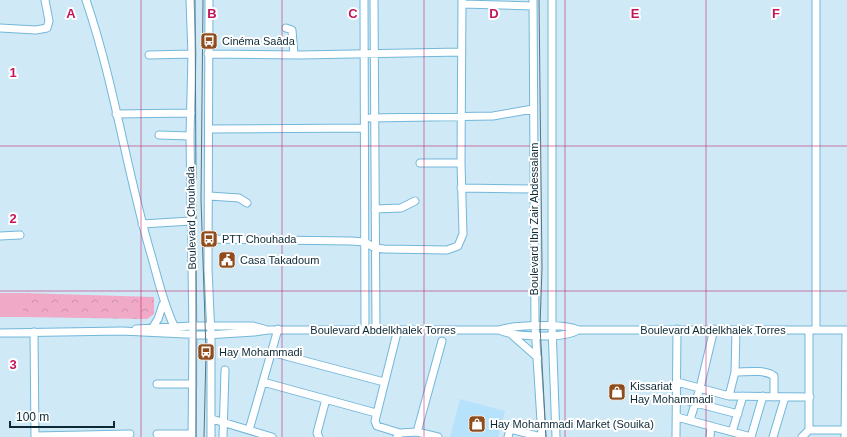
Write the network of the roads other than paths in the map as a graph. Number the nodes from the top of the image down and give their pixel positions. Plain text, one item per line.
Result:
1 (45, 0) edge
2 (86, 0) edge
3 (190, 0) edge
4 (209, 0) edge
5 (364, 0) edge
6 (374, 0) edge
7 (552, 0) edge
8 (816, 0) edge
9 (462, 2) edge
10 (533, 3) edge
11 (0, 28) edge
12 (286, 28) dead end
13 (461, 52) junction
14 (192, 54) junction
15 (208, 54) junction
16 (364, 54) junction
17 (374, 54) junction
18 (149, 55) dead end
19 (294, 55) junction
20 (533, 109) junction
21 (191, 113) junction
22 (116, 114) junction
23 (461, 117) junction
24 (364, 118) junction
25 (375, 118) junction
26 (364, 128) junction
27 (209, 129) junction
28 (159, 135) dead end
29 (190, 136) junction
30 (420, 163) dead end
31 (461, 163) junction
32 (461, 188) junction
33 (534, 189) junction
34 (209, 196) junction
35 (415, 201) dead end
36 (247, 203) dead end
37 (376, 209) junction
38 (191, 221) junction
39 (142, 224) junction
40 (20, 235) dead end
41 (0, 236) edge
42 (208, 239) junction
43 (365, 242) junction
44 (375, 248) junction
45 (163, 304) junction
46 (174, 326) junction
47 (192, 326) junction
48 (535, 326) junction
49 (552, 326) junction
50 (153, 327) junction
51 (210, 327) junction
52 (278, 329) junction
53 (376, 329) junction
54 (398, 329) junction
55 (676, 329) junction
56 (714, 329) junction
57 (268, 330) junction
58 (365, 330) junction
59 (499, 330) junction
60 (578, 330) junction
61 (736, 330) junction
62 (812, 330) junction
63 (846, 330) edge
64 (122, 331) junction
65 (34, 332) junction
66 (0, 333) edge
67 (193, 335) junction
68 (211, 335) junction
69 (512, 335) junction
70 (535, 335) junction
71 (552, 335) junction
72 (442, 342) dead end
73 (271, 352) junction
74 (538, 358) junction
75 (225, 370) dead end
76 (735, 372) junction
77 (263, 382) junction
78 (384, 382) junction
79 (677, 382) junction
80 (157, 384) dead end
81 (192, 384) junction
82 (700, 388) junction
83 (729, 396) junction
84 (743, 396) junction
85 (763, 396) junction
86 (774, 397) junction
87 (785, 397) junction
88 (810, 397) junction
89 (677, 398) junction
90 (326, 399) junction
91 (696, 403) junction
92 (376, 413) junction
93 (738, 414) junction
94 (677, 417) junction
95 (846, 418) edge
96 (212, 419) junction
97 (690, 420) junction
98 (223, 422) junction
99 (711, 426) junction
100 (249, 430) junction
101 (809, 430) junction
102 (417, 432) junction
103 (732, 432) junction
104 (130, 434) dead end
105 (157, 434) dead end
106 (845, 434) edge
107 (398, 435) edge
108 (192, 436) edge
109 (317, 436) edge
110 (35, 437) edge
111 (211, 437) edge
112 (223, 437) edge
113 (272, 437) edge
114 (438, 437) edge
115 (508, 437) edge
116 (541, 437) edge
117 (556, 437) edge
118 (676, 437) edge
119 (710, 437) edge
120 (751, 437) edge
121 (773, 437) edge
122 (802, 437) edge

1 - 11 street
2 - 22 street
3 - 14 street, Boulevard Chouhada
4 - 15 street, Boulevard Chouhada
5 - 16 street
6 - 17 street
7 - 49 street, Boulevard Ibn Zair Abdessalam
8 - 62 street
9 - 10 street
9 - 13 street
10 - 20 street, Boulevard Ibn Zair Abdessalam
12 - 19 street
13 - 17 street
13 - 23 street
14 - 18 street
14 - 21 street, Boulevard Chouhada
15 - 19 street
15 - 27 street, Boulevard Chouhada
16 - 17 street
16 - 19 street
16 - 24 street
17 - 25 street
20 - 23 street
20 - 33 street, Boulevard Ibn Zair Abdessalam
21 - 22 street
21 - 29 street, Boulevard Chouhada
22 - 39 street
23 - 25 street
23 - 31 street
24 - 25 street
24 - 26 street
25 - 37 street
26 - 27 street
26 - 43 street
27 - 34 street, Boulevard Chouhada
28 - 29 street
29 - 38 street, Boulevard Chouhada
30 - 31 street
31 - 32 street
32 - 33 street
32 - 44 street
33 - 48 street, Boulevard Ibn Zair Abdessalam
34 - 36 street
34 - 42 street, Boulevard Chouhada
35 - 37 street
37 - 44 street
38 - 39 street
38 - 47 street, Boulevard Chouhada
39 - 45 street
40 - 41 street
42 - 43 street
42 - 51 street, Boulevard Chouhada
43 - 44 street
43 - 58 street
44 - 53 street
45 - 46 street
45 - 50 street
46 - 47 street, Boulevard Abdelkhalek Torres
46 - 50 street, Boulevard Abdelkhalek Torres
47 - 51 street, Boulevard Abdelkhalek Torres
47 - 67 street, Boulevard Chouhada
48 - 49 street, Boulevard Abdelkhalek Torres
48 - 59 street, Boulevard Abdelkhalek Torres
48 - 70 street, Boulevard Ibn Zair Abdessalam
49 - 60 street, Boulevard Abdelkhalek Torres
49 - 71 street, Boulevard Ibn Zair Abdessalam
50 - 64 street, Boulevard Abdelkhalek Torres
51 - 57 street, Boulevard Abdelkhalek Torres
51 - 68 street, Boulevard Chouhada
52 - 57 street, Boulevard Abdelkhalek Torres
52 - 58 street, Boulevard Abdelkhalek Torres
52 - 73 street
53 - 54 street, Boulevard Abdelkhalek Torres
53 - 58 street, Boulevard Abdelkhalek Torres
54 - 59 street, Boulevard Abdelkhalek Torres
54 - 78 street
55 - 56 street, Boulevard Abdelkhalek Torres
55 - 60 street, Boulevard Abdelkhalek Torres
55 - 79 street
56 - 61 street, Boulevard Abdelkhalek Torres
56 - 82 street
57 - 68 street, Boulevard Abdelkhalek Torres
59 - 69 street, Boulevard Abdelkhalek Torres
60 - 71 street, Boulevard Abdelkhalek Torres
61 - 62 street, Boulevard Abdelkhalek Torres
61 - 76 street
62 - 63 street, Boulevard Abdelkhalek Torres
62 - 88 street
63 - 95 street
64 - 65 street, Boulevard Abdelkhalek Torres
64 - 67 street, Boulevard Abdelkhalek Torres
65 - 66 street, Boulevard Abdelkhalek Torres
65 - 110 street
67 - 68 street, Boulevard Abdelkhalek Torres
67 - 81 street, Boulevard Chouhada
68 - 96 street, Boulevard Chouhada
69 - 70 street, Boulevard Abdelkhalek Torres
69 - 74 street
70 - 71 street, Boulevard Abdelkhalek Torres
70 - 74 street, Boulevard Ibn Zair Abdessalam
71 - 117 street, Boulevard Ibn Zair Abdessalam
72 - 102 street
73 - 77 street
73 - 78 street
74 - 116 street, Boulevard Ibn Zair Abdessalam
75 - 98 street
76 - 83 street
76 - 86 street
77 - 90 street
77 - 100 street
78 - 92 street
79 - 82 street
79 - 89 street
80 - 81 street
81 - 108 street, Boulevard Chouhada
82 - 83 street
82 - 91 street
83 - 84 street
84 - 85 street
84 - 93 street
85 - 86 street
85 - 120 street
86 - 87 street
87 - 88 street
87 - 121 street
88 - 101 street
89 - 91 street
89 - 94 street
90 - 92 street
90 - 109 street
91 - 93 street
91 - 97 street
92 - 107 street
93 - 103 street
94 - 97 street
94 - 118 street
95 - 106 street
96 - 98 street
96 - 111 street, Boulevard Chouhada
97 - 99 street
98 - 100 street
98 - 112 street
99 - 103 street
99 - 119 street
100 - 113 street
101 - 106 street
101 - 122 street
102 - 107 street
102 - 114 street
103 - 120 street
104 - 110 street
105 - 108 street
115 - 116 street

